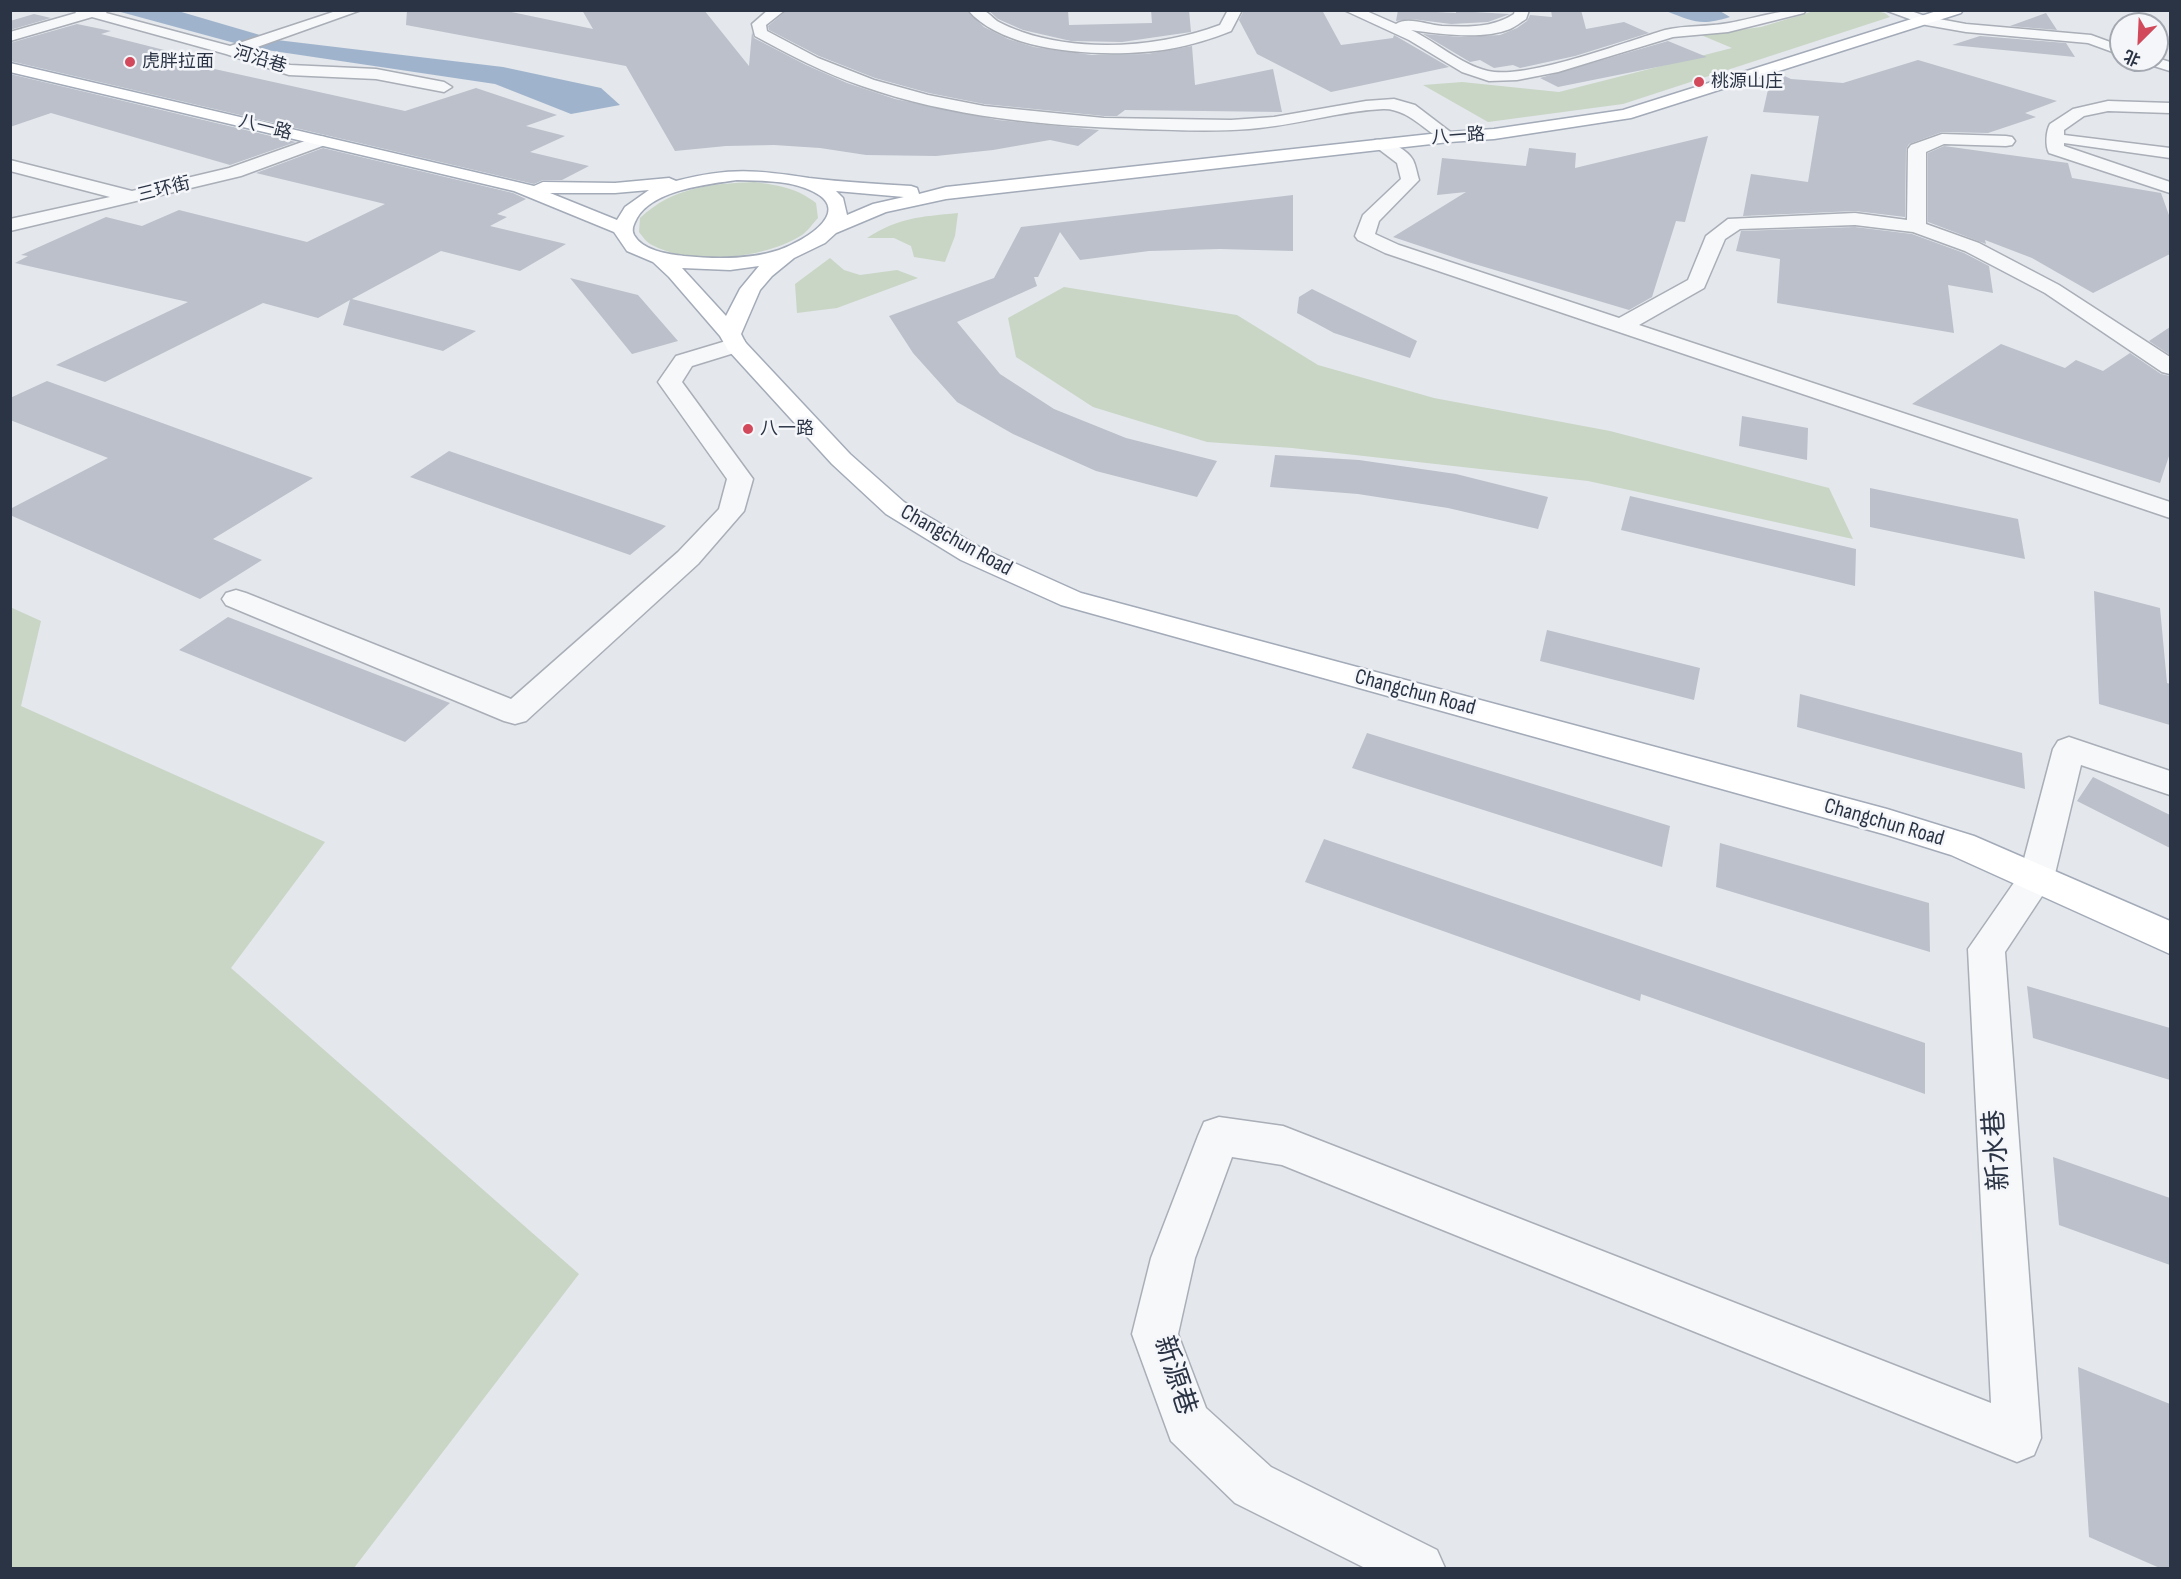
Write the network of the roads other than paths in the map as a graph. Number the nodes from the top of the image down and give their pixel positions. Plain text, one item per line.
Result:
1 (354, 10) edge
2 (778, 10) edge
3 (975, 10) edge
4 (1235, 10) edge
5 (1351, 10) edge
6 (1371, 10) edge
7 (1521, 10) edge
8 (1799, 10) edge
9 (1892, 10) edge
10 (1956, 10) edge
11 (91, 11) edge
12 (1926, 21) junction
13 (10, 37) edge
14 (2109, 46) edge
15 (237, 50) junction
16 (10, 67) edge
17 (444, 87) dead end
18 (2170, 108) edge
19 (1449, 137) junction
20 (2055, 137) junction
21 (319, 141) junction
22 (2006, 141) dead end
23 (1381, 144) junction
24 (2170, 153) edge
25 (10, 165) edge
26 (703, 179) junction
27 (808, 183) junction
28 (520, 187) junction
29 (2170, 188) edge
30 (945, 193) junction
31 (133, 197) junction
32 (1916, 227) junction
33 (13, 228) edge
34 (623, 229) junction
35 (830, 229) junction
36 (791, 251) junction
37 (661, 259) junction
38 (1620, 326) junction
39 (733, 340) junction
40 (2170, 367) edge
41 (2170, 510) edge
42 (236, 600) dead end
43 (2170, 783) edge
44 (2036, 878) junction
45 (2170, 939) edge
46 (1219, 1136) joint
47 (1419, 1569) edge

1 - 15 street
2 - 19 street
3 - 4 street
5 - 8 street
6 - 7 street
9 - 12 street
10 - 12 main road, 八一路
11 - 13 street
11 - 15 street, 河沿巷
12 - 14 street
12 - 19 main road, 八一路
15 - 17 street, 河沿巷
16 - 21 main road, 八一路
18 - 20 street
19 - 23 main road, 八一路
20 - 24 street
20 - 29 street
21 - 28 main road, 八一路
21 - 31 street, 三环街
22 - 32 street
23 - 30 main road, 八一路
23 - 38 street
25 - 31 street
26 - 27 main road
26 - 28 main road
26 - 34 main road
27 - 30 main road
27 - 35 main road
28 - 34 main road
30 - 35 main road
31 - 33 street, 三环街
32 - 38 street
32 - 40 street
34 - 37 main road
35 - 36 main road
36 - 37 main road
36 - 39 main road
37 - 39 main road, Changchun Road
38 - 41 street
39 - 42 street
39 - 44 main road, Changchun Road
43 - 44 street
44 - 45 main road, Changchun Road
44 - 46 street, 新水巷
46 - 47 street, 新源巷

